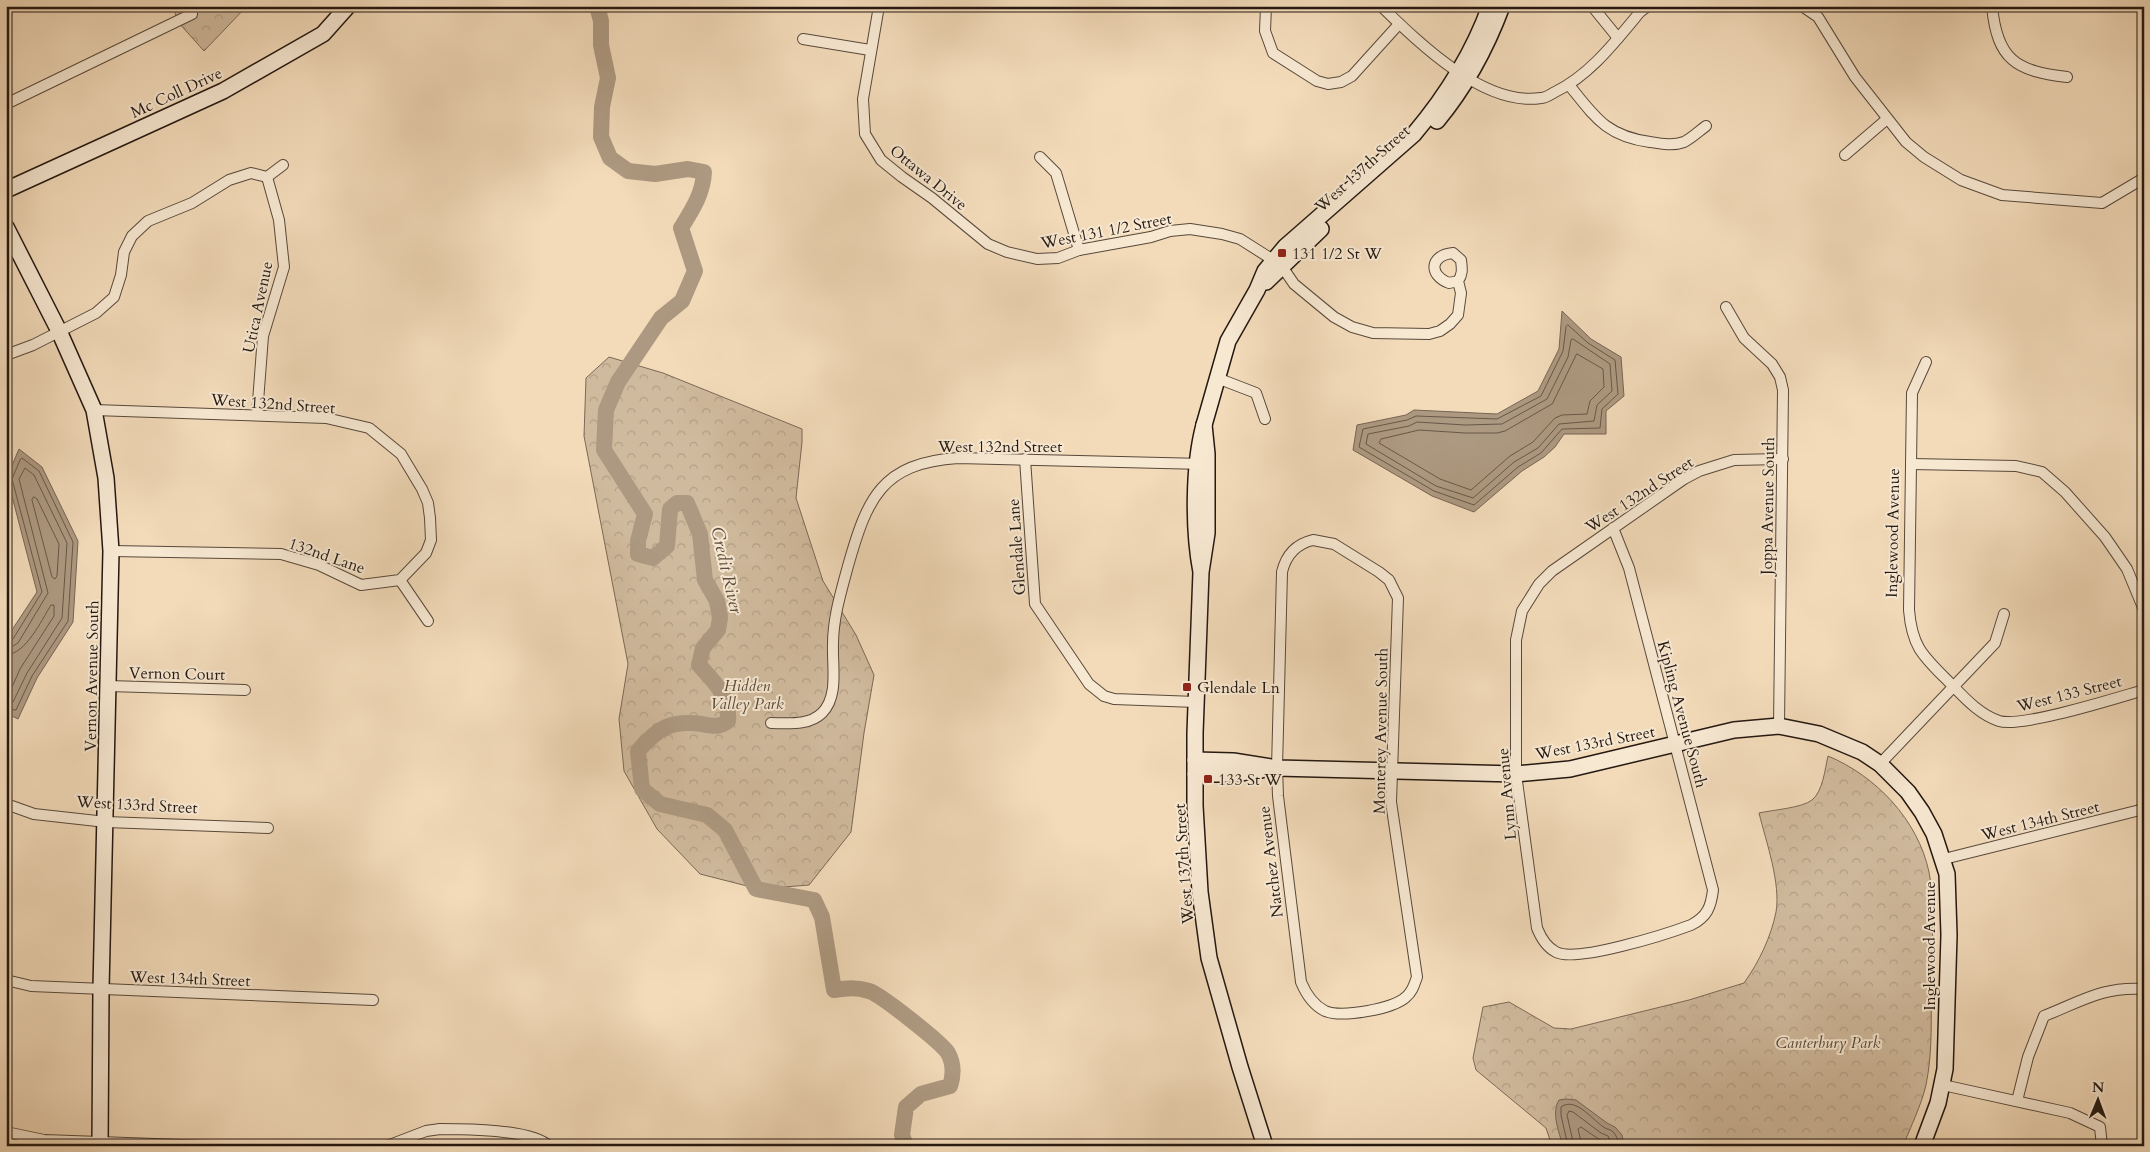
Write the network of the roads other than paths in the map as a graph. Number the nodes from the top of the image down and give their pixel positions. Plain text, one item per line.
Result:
1 (348, 6) edge
2 (878, 6) edge
3 (1266, 6) edge
4 (1382, 6) edge
5 (1490, 6) edge
6 (1502, 6) edge
7 (1592, 6) edge
8 (1802, 6) edge
9 (1992, 6) edge
10 (1641, 8) edge
11 (192, 14) dead end
12 (1400, 24) junction
13 (1618, 38) junction
14 (803, 39) dead end
15 (870, 50) junction
16 (1463, 76) junction
17 (2067, 77) dead end
18 (1568, 85) junction
19 (6, 104) edge
20 (1887, 119) junction
21 (1706, 126) dead end
22 (1845, 155) dead end
23 (1040, 157) dead end
24 (283, 165) dead end
25 (266, 177) junction
26 (2144, 178) edge
27 (6, 190) edge
28 (964, 224) joint
29 (6, 227) edge
30 (1079, 250) junction
31 (1278, 263) junction
32 (1458, 281) dead end
33 (1726, 307) dead end
34 (59, 331) junction
35 (6, 355) edge
36 (1926, 362) dead end
37 (1217, 378) junction
38 (94, 410) junction
39 (257, 416) junction
40 (1265, 419) dead end
41 (1024, 459) junction
42 (1783, 459) junction
43 (1202, 464) junction
44 (1910, 464) junction
45 (1613, 528) junction
46 (111, 550) junction
47 (1359, 559) joint
48 (400, 580) junction
49 (1530, 596) joint
50 (2144, 610) edge
51 (2004, 614) dead end
52 (428, 621) dead end
53 (108, 686) junction
54 (1954, 686) junction
55 (245, 690) dead end
56 (2144, 690) edge
57 (1196, 702) junction
58 (771, 723) dead end
59 (1779, 726) junction
60 (1676, 744) junction
61 (1880, 764) junction
62 (1195, 767) junction
63 (1277, 768) junction
64 (1391, 771) junction
65 (1516, 774) junction
66 (6, 804) edge
67 (2144, 809) edge
68 (106, 822) junction
69 (268, 828) dead end
70 (1944, 859) junction
71 (1556, 952) joint
72 (6, 980) edge
73 (101, 989) junction
74 (2144, 989) edge
75 (373, 1000) dead end
76 (1370, 1010) joint
77 (1943, 1086) junction
78 (2017, 1102) junction
79 (6, 1132) edge
80 (22, 1141) edge
81 (100, 1144) edge
82 (210, 1146) edge
83 (386, 1146) edge
84 (549, 1146) edge
85 (1264, 1146) edge
86 (1922, 1146) edge
87 (2102, 1146) edge

1 - 27 street, Mc Coll Drive
2 - 15 street, Ottawa Drive
3 - 12 street
4 - 12 street
5 - 16 street, West 137th Street
6 - 16 street, West 137th Street
7 - 13 street
8 - 20 street
9 - 17 street
10 - 13 street
11 - 19 street
12 - 16 street
13 - 18 street
14 - 15 street
15 - 28 street, Ottawa Drive
16 - 18 street
16 - 31 street, West 137th Street
18 - 21 street
20 - 22 street
20 - 26 street
23 - 30 street
24 - 25 street
25 - 34 street
25 - 39 street, Utica Avenue
28 - 30 street, West 131 1/2 Street
29 - 34 street, Vernon Avenue South
30 - 31 street, West 131 1/2 Street
31 - 32 street, West 131 1/2 Street
31 - 37 street, West 137th Street
33 - 42 street, Joppa Avenue South
34 - 35 street
34 - 38 street, Vernon Avenue South
36 - 44 street, Inglewood Avenue
37 - 40 street
37 - 43 street, West 137th Street
38 - 39 street, West 132nd Street
38 - 46 street, Vernon Avenue South
39 - 48 street, West 132nd Street
41 - 43 street, West 132nd Street
41 - 57 street, Glendale Lane
41 - 58 street, West 132nd Street
42 - 45 street, West 132nd Street
42 - 59 street, Joppa Avenue South
43 - 57 street, West 137th Street
44 - 50 street
44 - 54 street, Inglewood Avenue
45 - 49 street, West 132nd Street
45 - 60 street, Kipling Avenue South
46 - 48 street, 132nd Lane
46 - 53 street, Vernon Avenue South
47 - 63 street, Natchez Avenue
47 - 64 street, Monterey Avenue South
48 - 52 street
49 - 65 street, Lynn Avenue
51 - 54 street
53 - 55 street, Vernon Court
53 - 68 street, Vernon Avenue South
54 - 56 street, West 133 Street
54 - 61 street
57 - 62 street, West 137th Street
59 - 60 street, West 133rd Street
59 - 61 street, West 133rd Street
60 - 65 street, West 133rd Street
60 - 71 street, Kipling Avenue South
61 - 70 street, Inglewood Avenue
62 - 63 street, West 133rd Street
62 - 85 street, West 137th Street
63 - 64 street, West 133rd Street
63 - 76 street, Natchez Avenue
64 - 65 street, West 133rd Street
64 - 76 street, Monterey Avenue South
65 - 71 street, Lynn Avenue
66 - 68 street, West 133rd Street
67 - 70 street, West 134th Street
68 - 69 street, West 133rd Street
68 - 73 street, Vernon Avenue South
70 - 77 street, Inglewood Avenue
72 - 73 street, West 134th Street
73 - 75 street, West 134th Street
73 - 81 street, Vernon Avenue South
74 - 78 street
77 - 78 street
77 - 86 street, Inglewood Avenue
78 - 87 street
79 - 80 street
80 - 81 street
81 - 82 street
83 - 84 street

